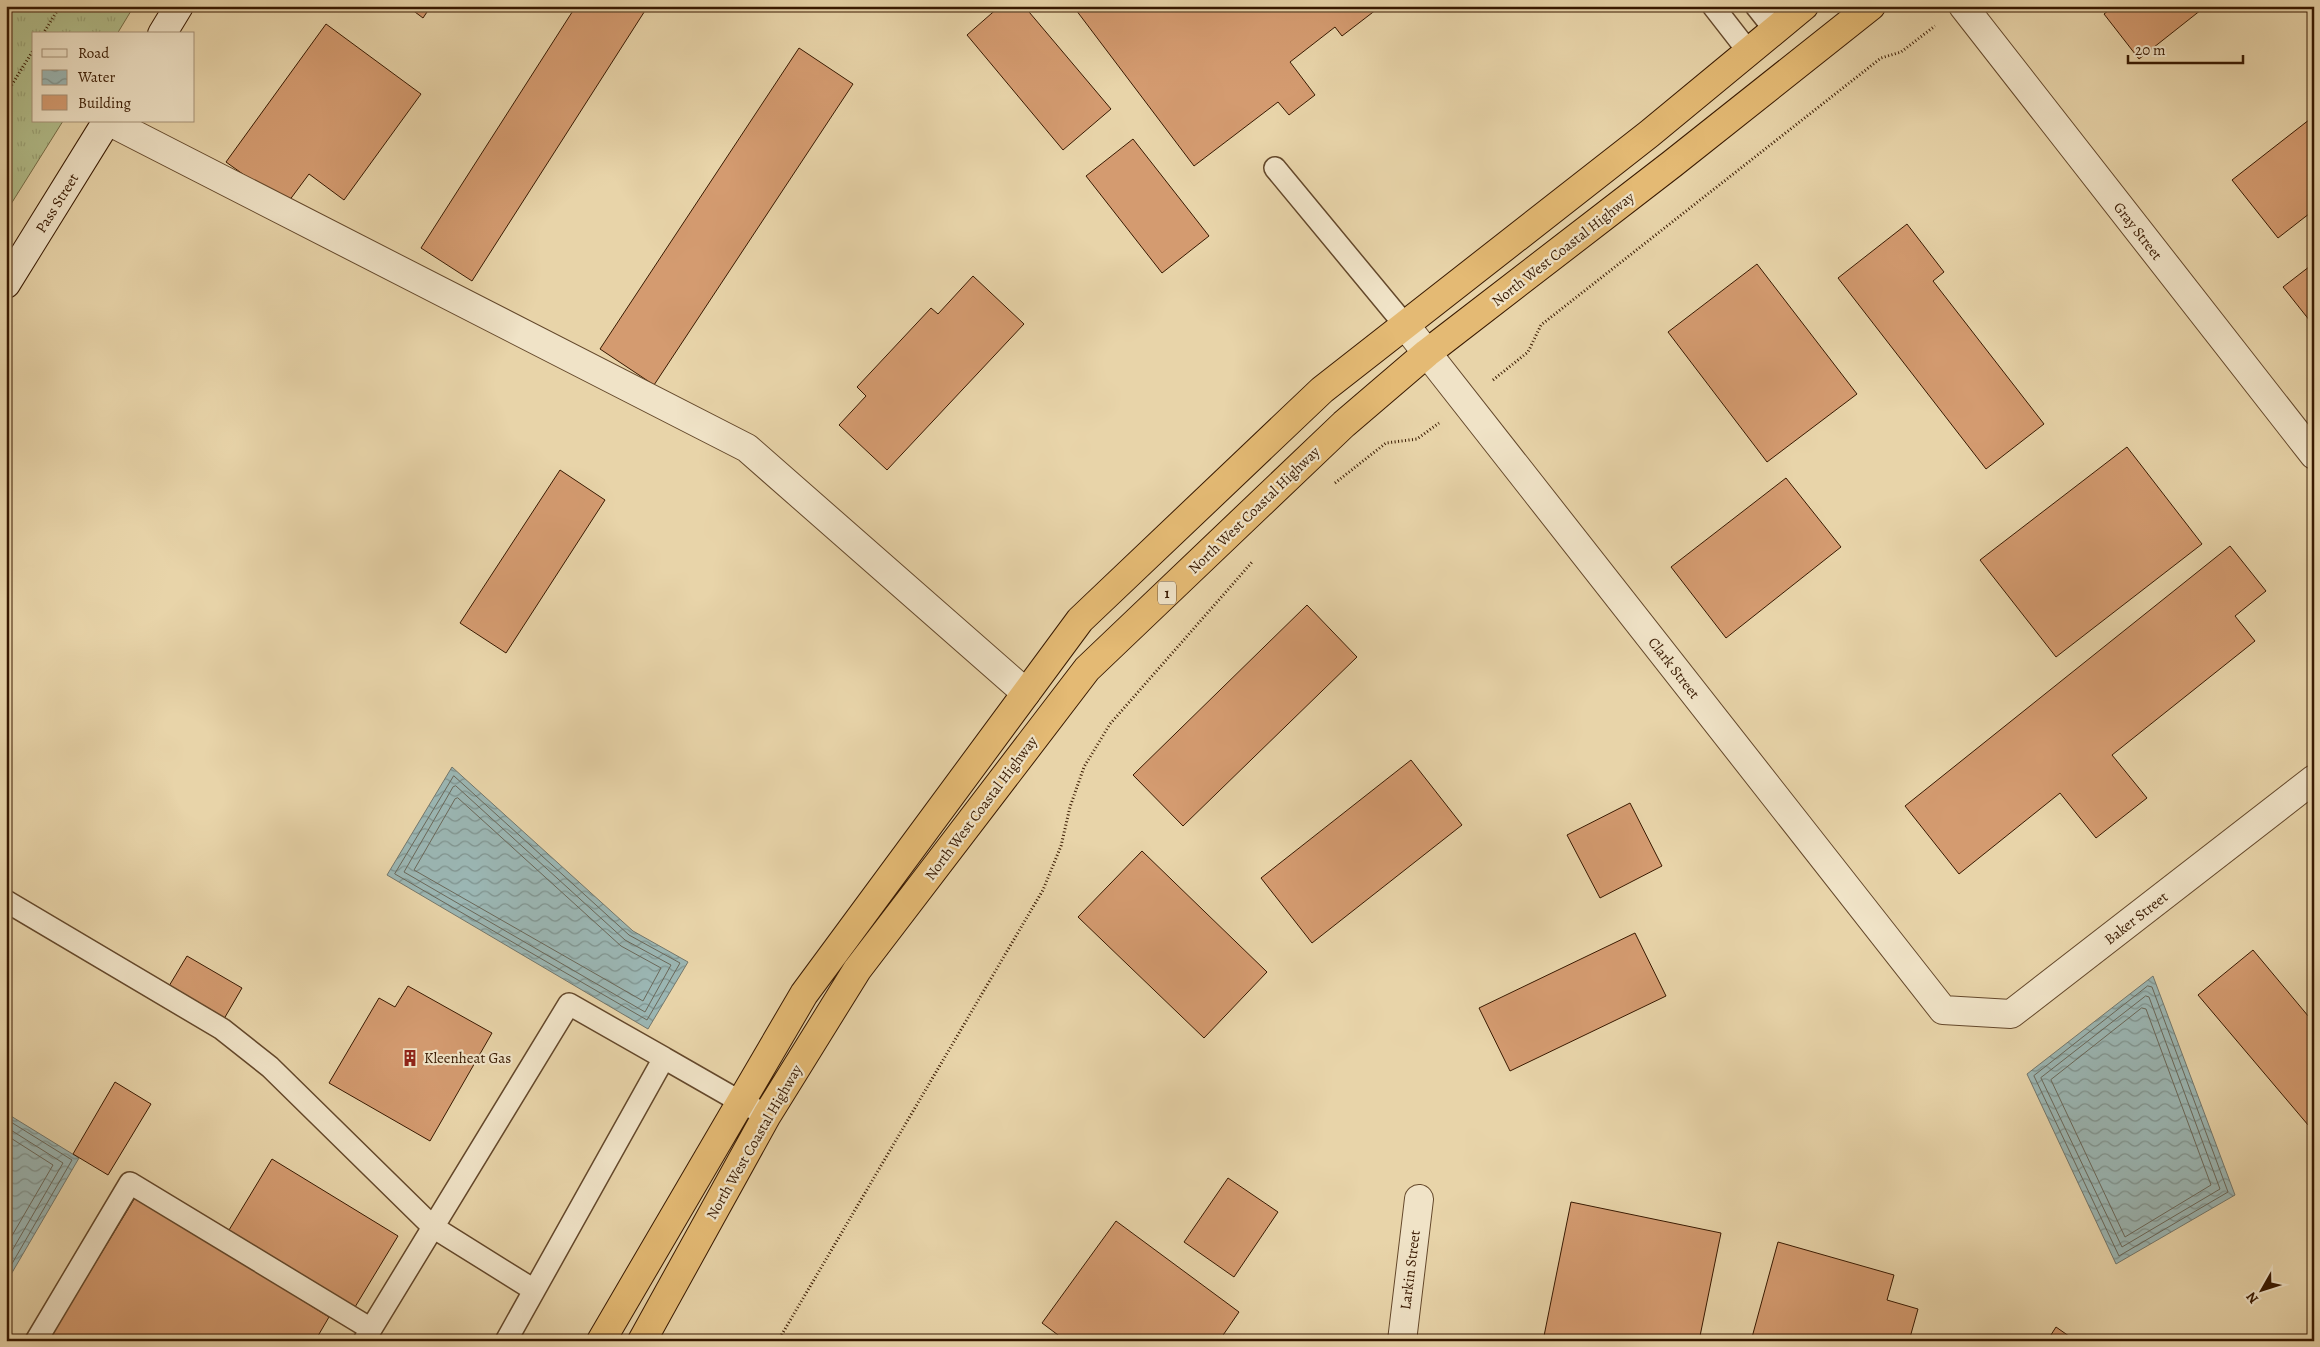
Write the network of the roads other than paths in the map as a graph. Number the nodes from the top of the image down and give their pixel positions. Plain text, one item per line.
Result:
1 (179, 6) edge
2 (1713, 6) edge
3 (1756, 6) edge
4 (1804, 6) edge
5 (1871, 6) edge
6 (1962, 6) edge
7 (1775, 30) junction
8 (163, 32) edge
9 (1748, 51) junction
10 (107, 122) edge
11 (110, 122) edge
12 (1275, 168) dead end
13 (6, 284) edge
14 (1405, 325) junction
15 (1427, 354) junction
16 (2314, 455) edge
17 (1026, 693) junction
18 (2314, 779) edge
19 (6, 901) edge
20 (1943, 1010) joint
21 (664, 1058) junction
22 (739, 1101) junction
23 (767, 1115) junction
24 (1419, 1199) dead end
25 (433, 1227) junction
26 (534, 1290) junction
27 (367, 1335) edge
28 (36, 1341) edge
29 (506, 1341) edge
30 (601, 1341) edge
31 (642, 1341) edge
32 (1402, 1341) edge

1 - 8 street
2 - 9 lane
3 - 7 lane
4 - 7 highway, North West Coastal Highway
5 - 15 highway, North West Coastal Highway / 1
6 - 16 street, Gray Street
7 - 9 highway, North West Coastal Highway
9 - 14 highway, North West Coastal Highway
10 - 13 street, Pass Street
11 - 17 street
12 - 14 lane
14 - 15 street, Clark Street
14 - 17 highway, North West Coastal Highway
15 - 20 street, Clark Street
15 - 23 highway, North West Coastal Highway / 1
17 - 22 highway, North West Coastal Highway
18 - 20 street, Baker Street
19 - 25 lane
21 - 22 lane
21 - 25 lane
21 - 26 lane
22 - 23 lane
22 - 30 highway, North West Coastal Highway
23 - 31 highway, North West Coastal Highway / 1
24 - 32 street, Larkin Street
25 - 26 lane
25 - 27 lane
26 - 29 lane
27 - 28 lane

